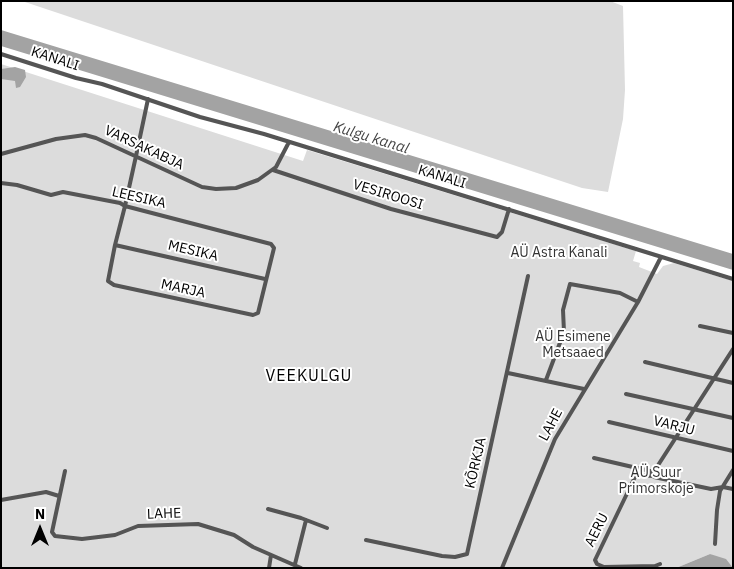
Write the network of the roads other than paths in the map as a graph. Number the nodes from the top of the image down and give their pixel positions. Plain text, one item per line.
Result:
1 (1, 54) edge
2 (148, 99) junction
3 (289, 142) junction
4 (1, 154) edge
5 (136, 156) junction
6 (273, 170) junction
7 (1, 183) edge
8 (125, 206) junction
9 (509, 209) junction
10 (116, 245) junction
11 (661, 257) junction
12 (528, 276) dead end
13 (265, 279) junction
14 (733, 279) edge
15 (638, 302) junction
16 (700, 326) dead end
17 (733, 333) edge
18 (733, 349) edge
19 (645, 362) dead end
20 (508, 373) junction
21 (713, 379) junction
22 (546, 380) junction
23 (733, 383) edge
24 (584, 389) junction
25 (626, 394) dead end
26 (694, 410) junction
27 (733, 418) edge
28 (609, 422) dead end
29 (676, 437) junction
30 (733, 451) edge
31 (594, 458) dead end
32 (65, 470) dead end
33 (733, 470) edge
34 (653, 474) junction
35 (723, 487) junction
36 (733, 490) edge
37 (59, 496) junction
38 (1, 500) edge
39 (268, 509) dead end
40 (306, 520) junction
41 (327, 528) dead end
42 (366, 540) dead end
43 (715, 544) dead end
44 (271, 554) junction
45 (295, 564) junction
46 (660, 564) dead end
47 (268, 568) edge
48 (301, 568) edge
49 (502, 568) edge

1 - 2 street, KANALI
2 - 3 street, KANALI
2 - 5 street
3 - 6 street
3 - 9 street, KANALI
4 - 5 street, VARSAKABJA
5 - 6 street, VARSAKABJA
5 - 8 street
6 - 9 street, VESIROOSI
7 - 8 street, LEESIKA
8 - 10 street
8 - 13 street, LEESIKA
9 - 11 street, KANALI
10 - 13 street, MESIKA
10 - 13 street, MARJA
11 - 14 street, KANALI
11 - 15 street, LAHE
12 - 20 street, KÕRKJA
15 - 22 street
15 - 24 street, LAHE
16 - 17 street
18 - 21 street
19 - 21 street
20 - 22 street
20 - 42 street, KÕRKJA
21 - 23 street
21 - 26 street
22 - 24 street
24 - 49 street, LAHE
25 - 26 street
26 - 27 street
26 - 29 street
28 - 29 street, VARJU
29 - 30 street, VARJU
29 - 34 street
31 - 34 street
32 - 37 street
33 - 35 street
34 - 35 street
34 - 46 street, AERU
35 - 36 street
35 - 43 street
37 - 38 street
37 - 44 street, LAHE
39 - 40 street
40 - 41 street
40 - 45 street
44 - 45 street, LAHE
44 - 47 street
45 - 48 street, LAHE

